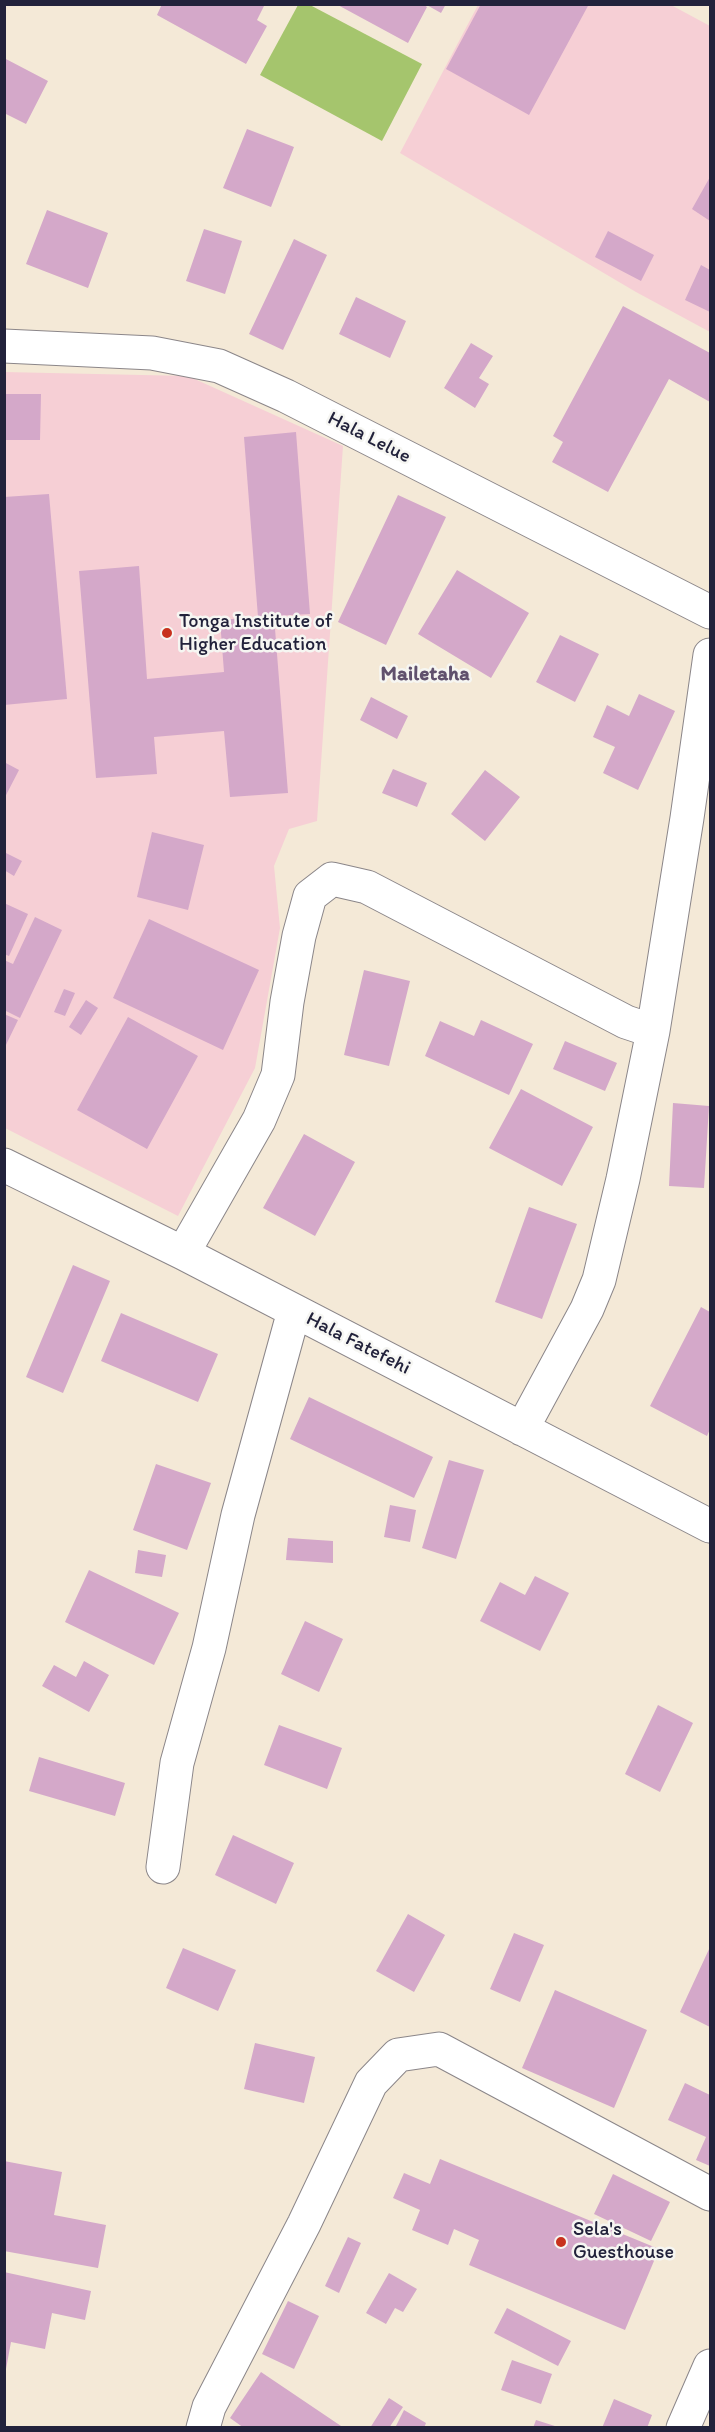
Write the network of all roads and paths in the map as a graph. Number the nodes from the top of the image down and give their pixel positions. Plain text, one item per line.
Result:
1 (4, 346) edge
2 (711, 612) edge
3 (711, 655) edge
4 (653, 1031) junction
5 (4, 1165) edge
6 (183, 1253) junction
7 (294, 1311) junction
8 (522, 1429) junction
9 (711, 1526) edge
10 (163, 1867) dead end
11 (711, 2194) edge
12 (711, 2366) edge
13 (203, 2427) edge
14 (683, 2427) edge

1 - 2 street, Hala Lelue
3 - 4 street
4 - 6 street
4 - 8 street
5 - 6 street, Hala Fatefehi
6 - 7 street, Hala Fatefehi
7 - 8 street, Hala Fatefehi
7 - 10 street
8 - 9 street, Hala Fatefehi
11 - 13 street
12 - 14 street

